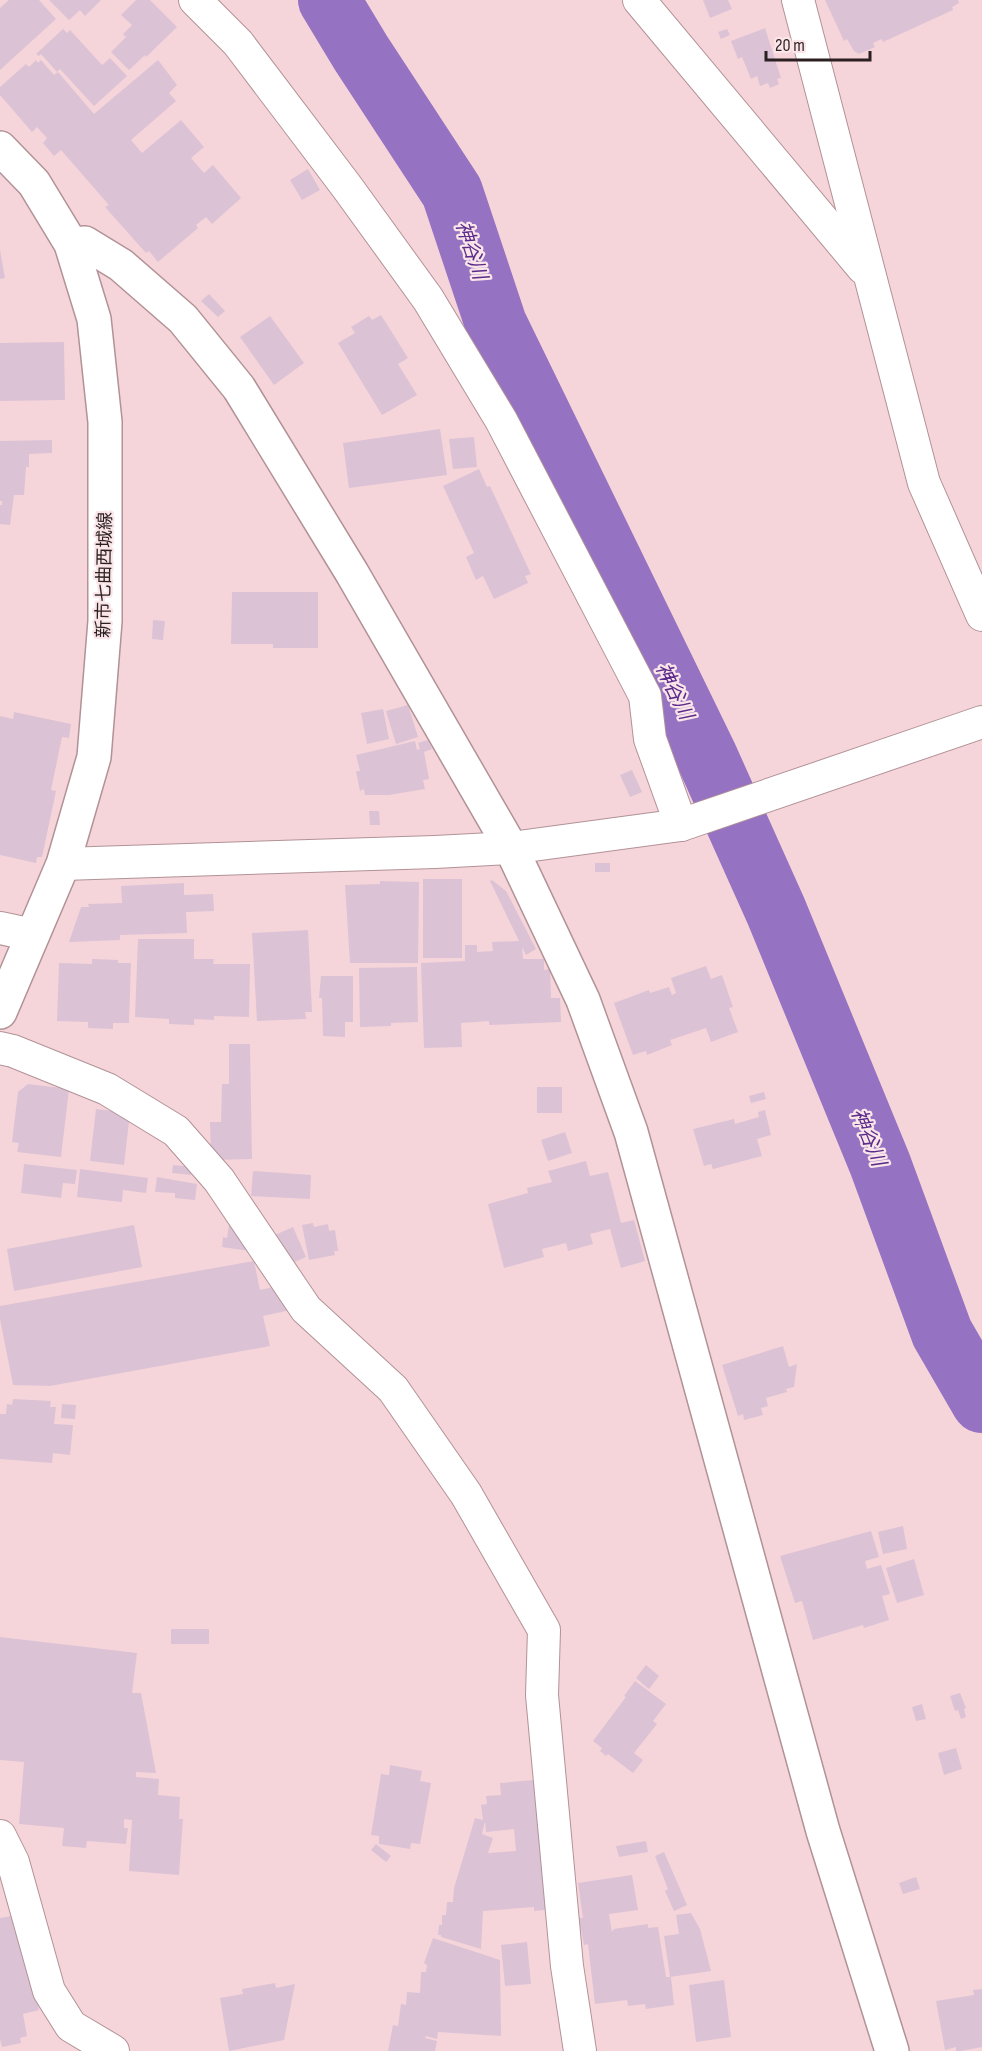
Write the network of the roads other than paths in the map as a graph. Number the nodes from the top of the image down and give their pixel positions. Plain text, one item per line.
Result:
1 (195, 0) edge
2 (639, 0) edge
3 (798, 0) edge
4 (0, 148) edge
5 (71, 244) junction
6 (869, 275) junction
7 (982, 615) edge
8 (982, 722) edge
9 (687, 822) junction
10 (511, 848) junction
11 (63, 864) junction
12 (0, 928) edge
13 (33, 935) junction
14 (0, 1012) edge
15 (0, 1048) edge
16 (0, 1836) edge
17 (113, 2051) edge
18 (580, 2051) edge
19 (892, 2051) edge

1 - 9 street
2 - 6 street
3 - 6 street
4 - 5 street, 新市七曲西城線
5 - 10 street
5 - 11 street, 新市七曲西城線
6 - 7 street
8 - 9 street
9 - 10 street
10 - 11 street
10 - 19 street
11 - 13 street, 新市七曲西城線
12 - 13 street
13 - 14 street, 新市七曲西城線
15 - 18 street
16 - 17 street

